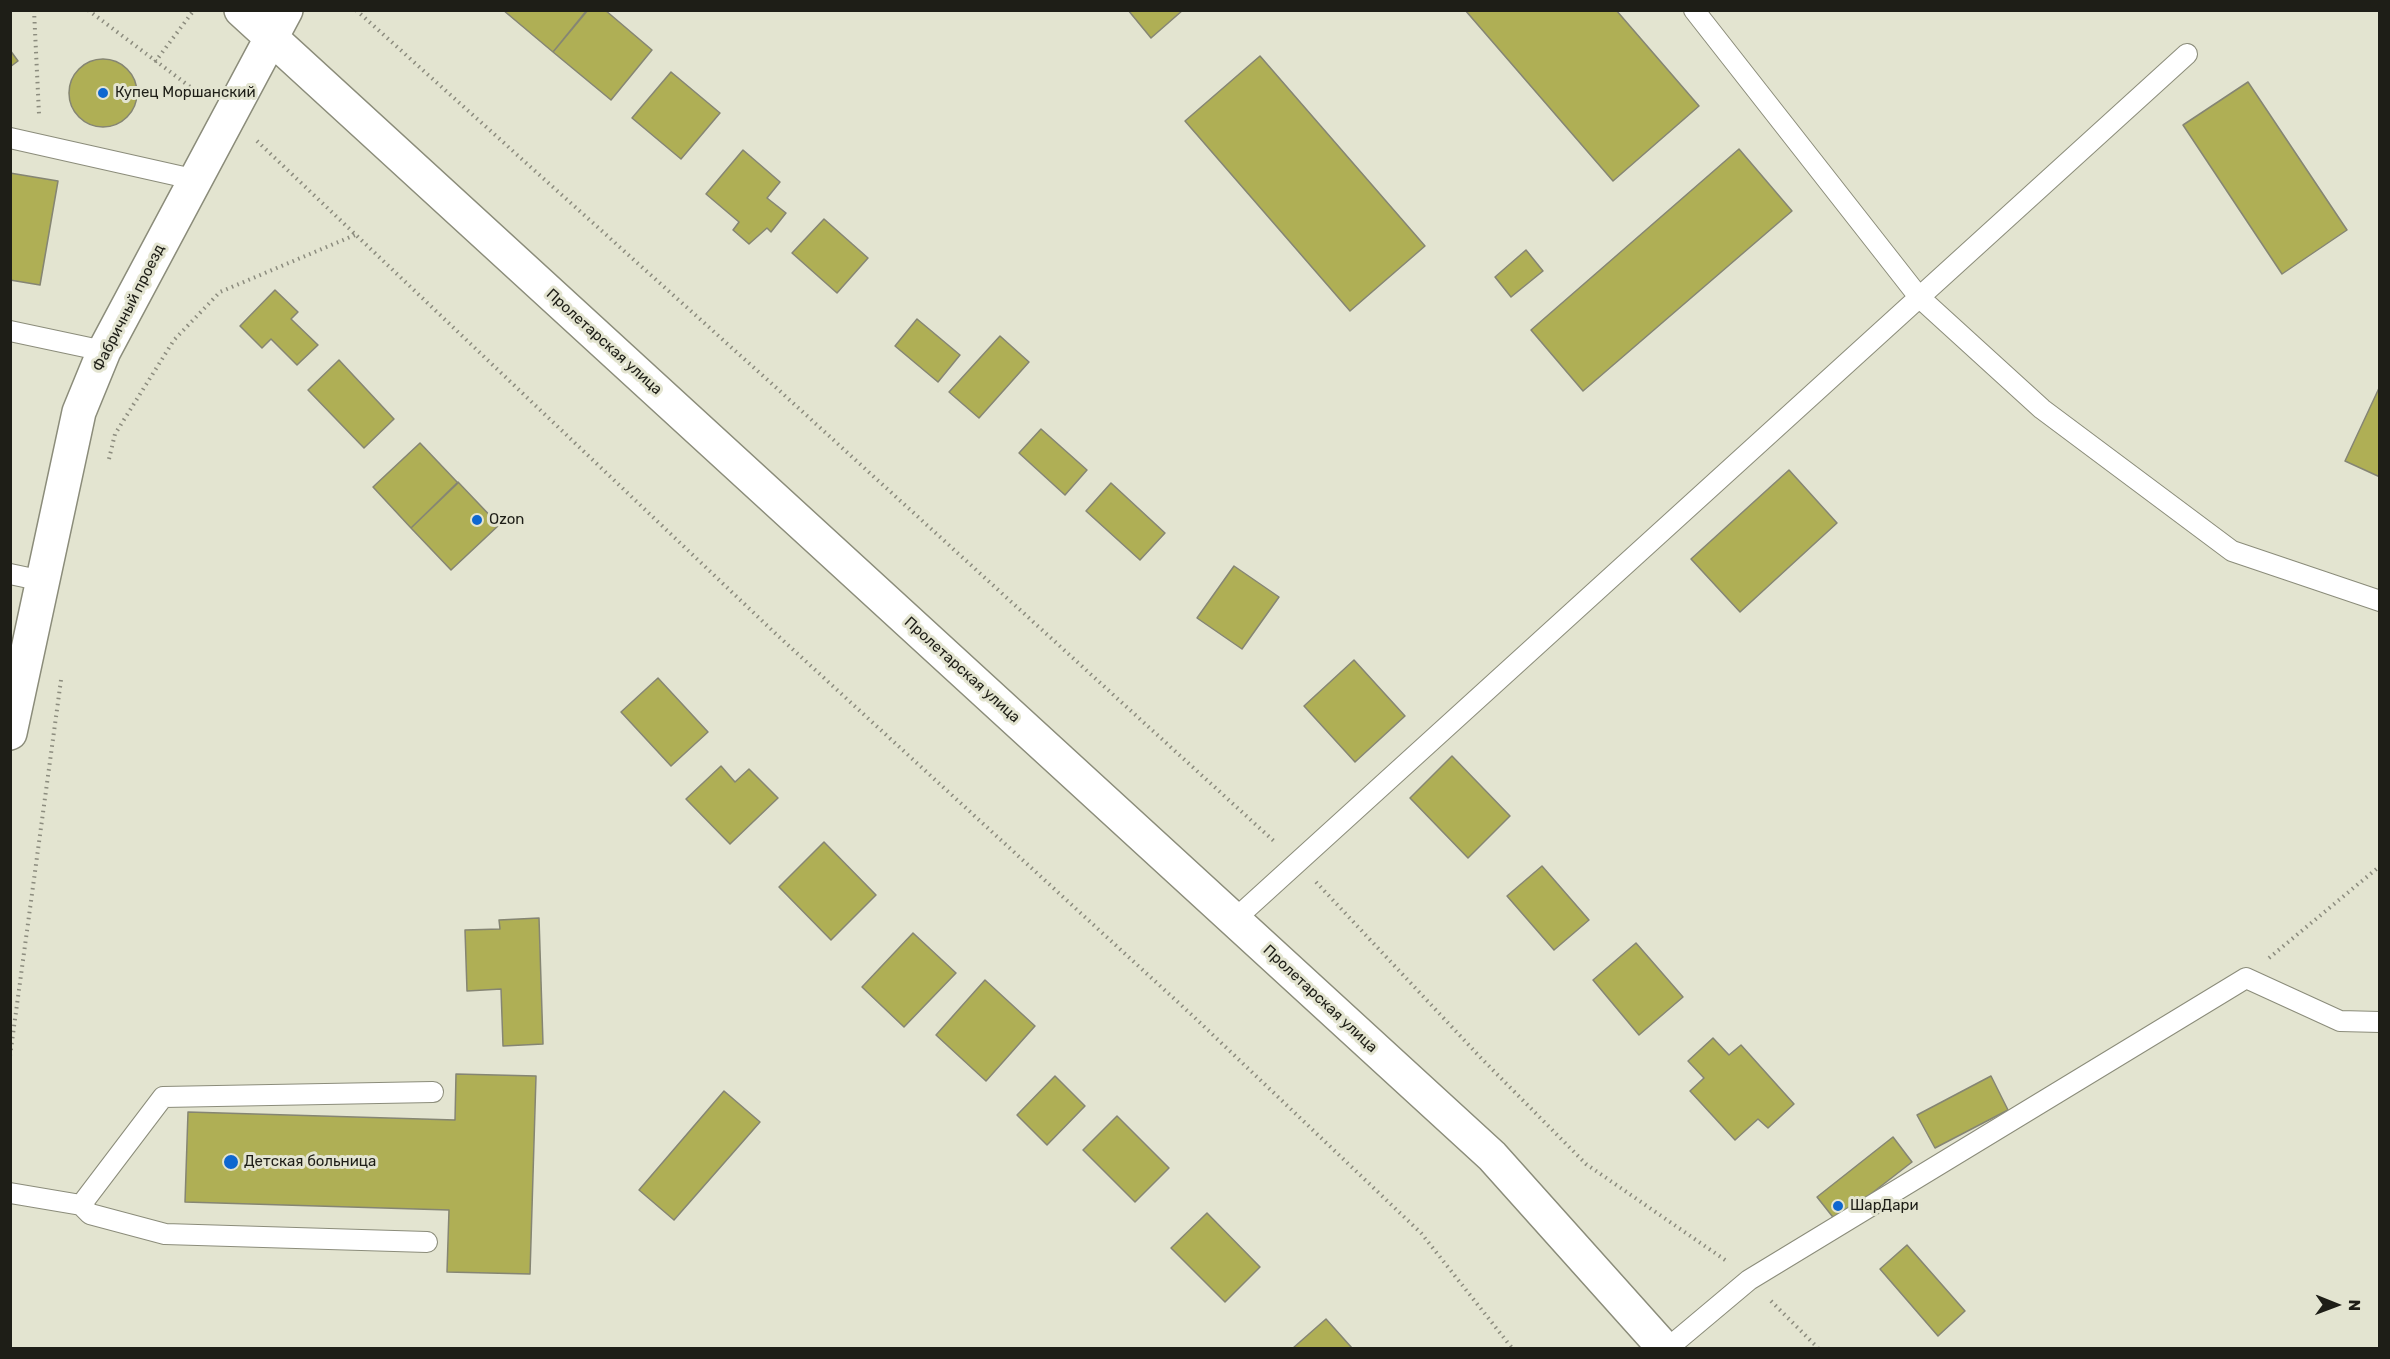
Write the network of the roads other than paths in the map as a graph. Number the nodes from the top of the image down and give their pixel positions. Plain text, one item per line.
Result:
1 (241, 10) edge
2 (1694, 10) edge
3 (278, 24) edge
4 (2187, 54) dead end
5 (10, 138) edge
6 (197, 180) junction
7 (1919, 297) junction
8 (10, 331) edge
9 (104, 351) junction
10 (10, 574) edge
11 (43, 581) junction
12 (2379, 601) edge
13 (10, 733) edge
14 (1234, 920) junction
15 (2379, 1022) edge
16 (433, 1092) dead end
17 (10, 1193) edge
18 (81, 1205) junction
19 (427, 1242) dead end
20 (1666, 1348) edge

1 - 3 main road, Пролетарская улица
2 - 7 lane
3 - 6 main road, Фабричный проезд
3 - 14 main road, Пролетарская улица
4 - 7 lane
5 - 6 lane
6 - 9 main road, Фабричный проезд
7 - 12 lane
7 - 14 lane
8 - 9 lane
9 - 11 main road, Фабричный проезд
10 - 11 lane
11 - 13 main road, Фабричный проезд
14 - 20 main road, Пролетарская улица
15 - 20 lane
16 - 18 lane
17 - 18 lane
18 - 19 lane

